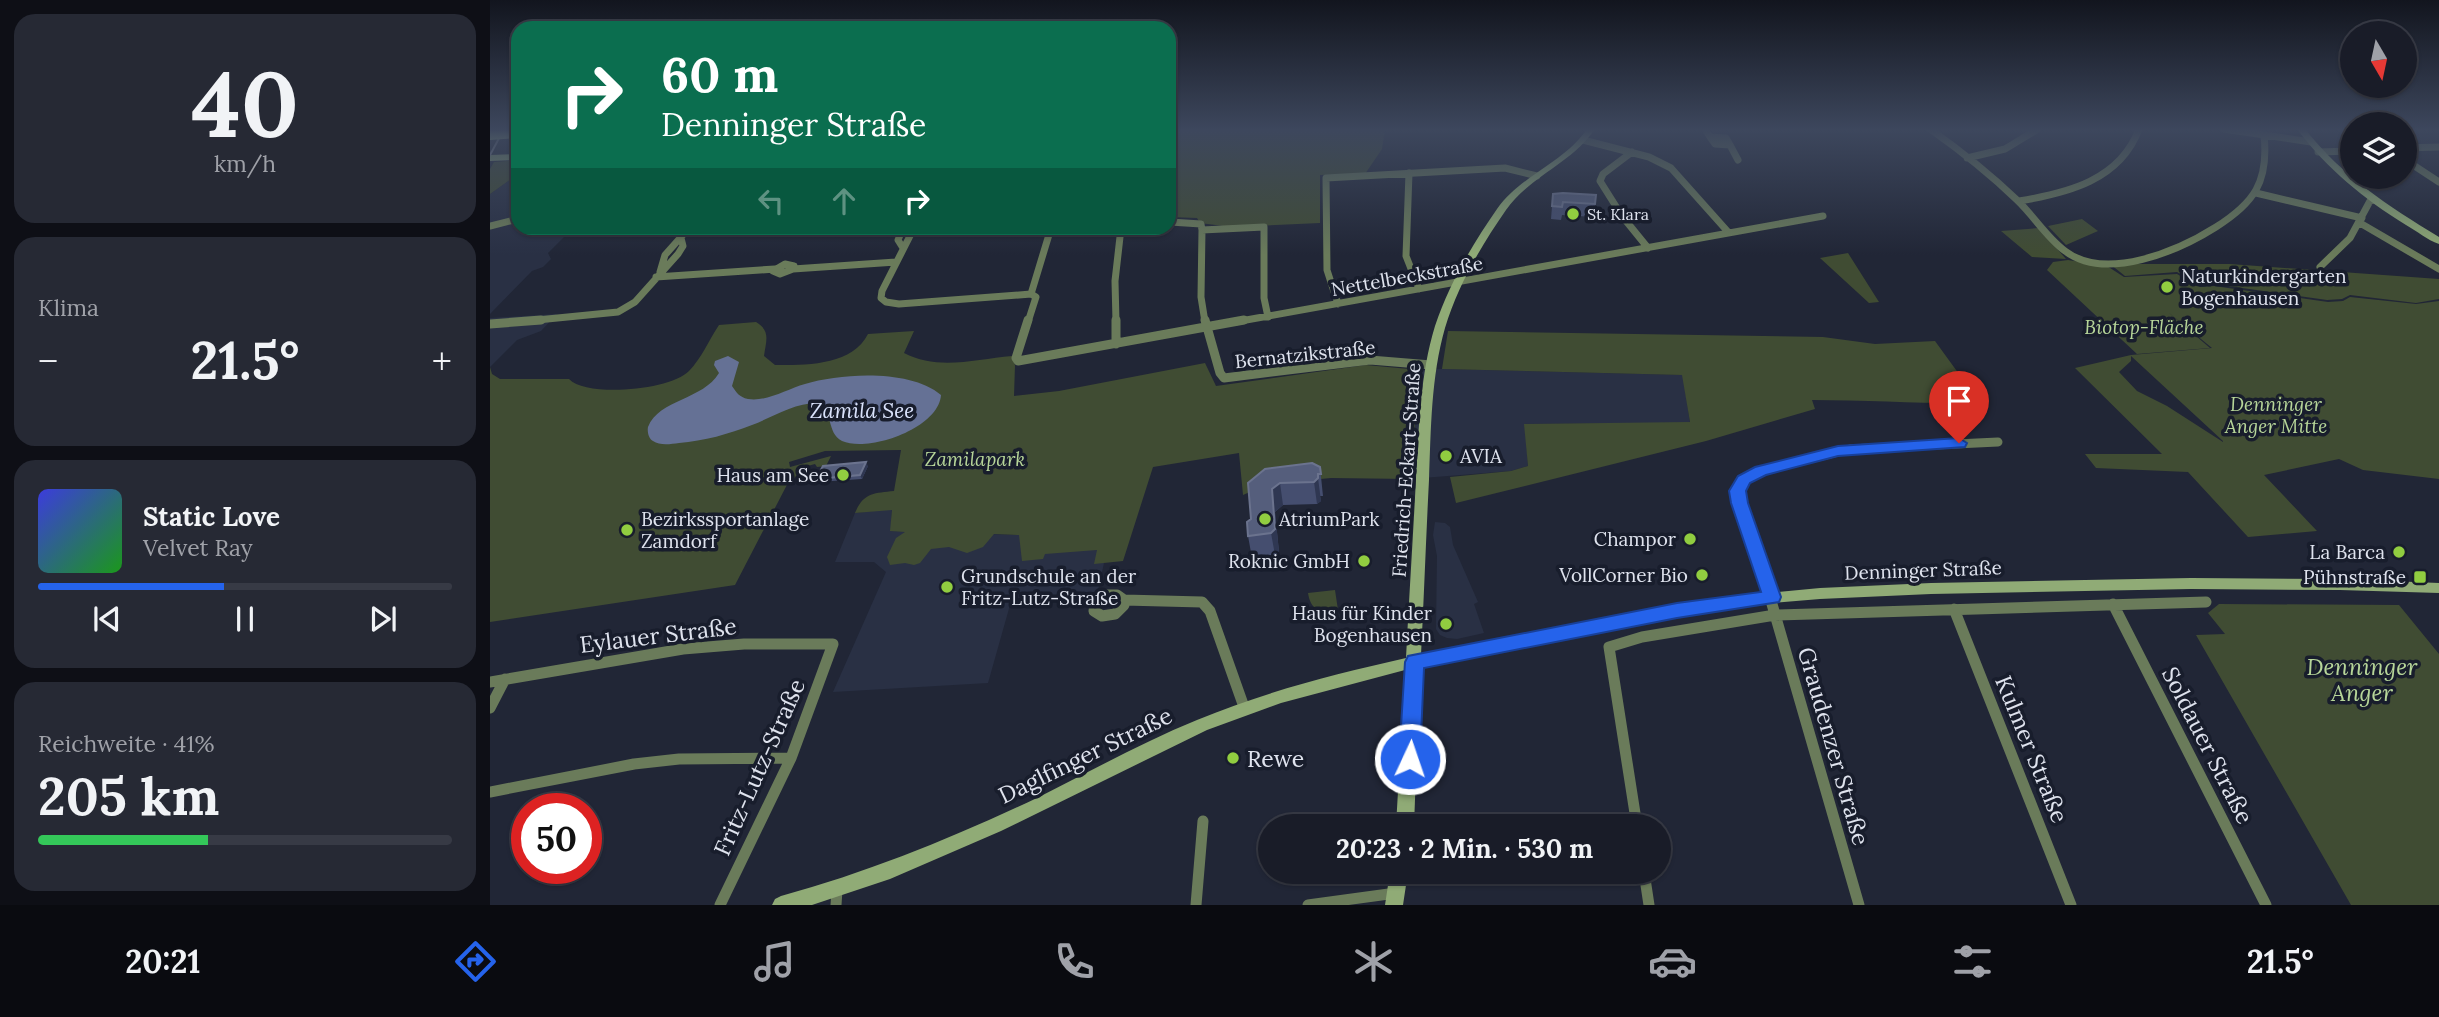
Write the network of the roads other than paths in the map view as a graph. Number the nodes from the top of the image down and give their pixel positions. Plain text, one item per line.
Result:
1 (1443, 171) edge
2 (1519, 171) edge
3 (1544, 171) edge
4 (1608, 171) edge
5 (1676, 171) edge
6 (1983, 171) edge
7 (2104, 171) edge
8 (2265, 171) edge
9 (2335, 171) edge
10 (2423, 171) edge
11 (1409, 173) junction
12 (1537, 176) junction
13 (2439, 182) edge
14 (2256, 193) junction
15 (2374, 200) junction
16 (2019, 201) junction
17 (1823, 216) dead end
18 (511, 221) edge
19 (2361, 221) junction
20 (1176, 222) edge
21 (490, 226) edge
22 (1202, 230) junction
23 (1729, 233) junction
24 (683, 235) edge
25 (900, 235) edge
26 (910, 235) edge
27 (1049, 235) edge
28 (1120, 235) edge
29 (2439, 241) edge
30 (903, 248) junction
31 (1648, 248) junction
32 (896, 262) junction
33 (2320, 267) dead end
34 (2439, 269) edge
35 (658, 274) junction
36 (1456, 283) junction
37 (1419, 289) junction
38 (1031, 294) junction
39 (1339, 304) junction
40 (1268, 317) junction
41 (490, 324) edge
42 (1206, 328) junction
43 (1116, 344) junction
44 (1431, 365) junction
45 (1224, 378) joint
46 (1998, 442) dead end
47 (2439, 588) edge
48 (1772, 597) junction
49 (1124, 600) dead end
50 (2206, 602) dead end
51 (2113, 604) junction
52 (1955, 609) junction
53 (1775, 615) junction
54 (832, 644) joint
55 (1415, 662) junction
56 (505, 679) junction
57 (490, 681) edge
58 (1244, 707) junction
59 (490, 708) edge
60 (791, 758) junction
61 (490, 792) edge
62 (1406, 814) edge
63 (1635, 814) edge
64 (1203, 821) dead end
65 (1646, 884) edge
66 (837, 897) edge
67 (1395, 899) edge
68 (720, 905) edge
69 (781, 905) edge
70 (1196, 905) edge
71 (1308, 905) edge
72 (1649, 905) edge
73 (1859, 905) edge
74 (2071, 905) edge
75 (2266, 905) edge

1 - 11 street
2 - 12 street
3 - 12 main road, Friedrich-Eckart-Straße
4 - 31 street
5 - 23 street
6 - 16 street
7 - 16 street
8 - 14 street
9 - 15 main road
10 - 13 street
11 - 37 street
11 - 39 street
12 - 36 main road, Friedrich-Eckart-Straße
14 - 16 street
14 - 19 street
15 - 19 street
15 - 29 main road
17 - 23 street, Nettelbeckstraße
18 - 21 street
19 - 33 street
19 - 34 street
20 - 22 street
22 - 40 street
22 - 42 street
23 - 31 street, Nettelbeckstraße
24 - 35 street
25 - 30 street
26 - 30 street
27 - 38 street
28 - 43 street
30 - 32 street
31 - 36 street, Nettelbeckstraße
32 - 35 street
32 - 38 street
35 - 41 street
36 - 37 street, Nettelbeckstraße
36 - 44 main road, Friedrich-Eckart-Straße
37 - 39 street, Nettelbeckstraße
38 - 43 street, Nettelbeckstraße
39 - 40 street, Nettelbeckstraße
40 - 42 street, Nettelbeckstraße
42 - 43 street, Nettelbeckstraße
42 - 45 street
44 - 45 street, Bernatzikstraße
44 - 55 main road, Friedrich-Eckart-Straße
46 - 48 street, Graudenzer Straße
47 - 48 street, Denninger Straße
48 - 53 street, Graudenzer Straße
48 - 55 street, Denninger Straße
49 - 58 street
50 - 51 street, Denninger Straße
51 - 52 street, Denninger Straße
51 - 75 street, Soldauer Straße
52 - 53 street, Denninger Straße
52 - 74 street, Kulmer Straße
53 - 63 street, Denninger Straße
53 - 73 street, Graudenzer Straße
54 - 56 street, Eylauer Straße
54 - 60 street, Fritz-Lutz-Straße
55 - 58 main road, Daglfinger Straße
55 - 62 main road, Friedrich-Eckart-Straße
56 - 57 street, Eylauer Straße
56 - 59 street
58 - 66 main road, Daglfinger Straße
60 - 61 street
60 - 68 street, Fritz-Lutz-Straße
64 - 70 street
65 - 72 street
66 - 69 main road, Daglfinger Straße
67 - 71 street

